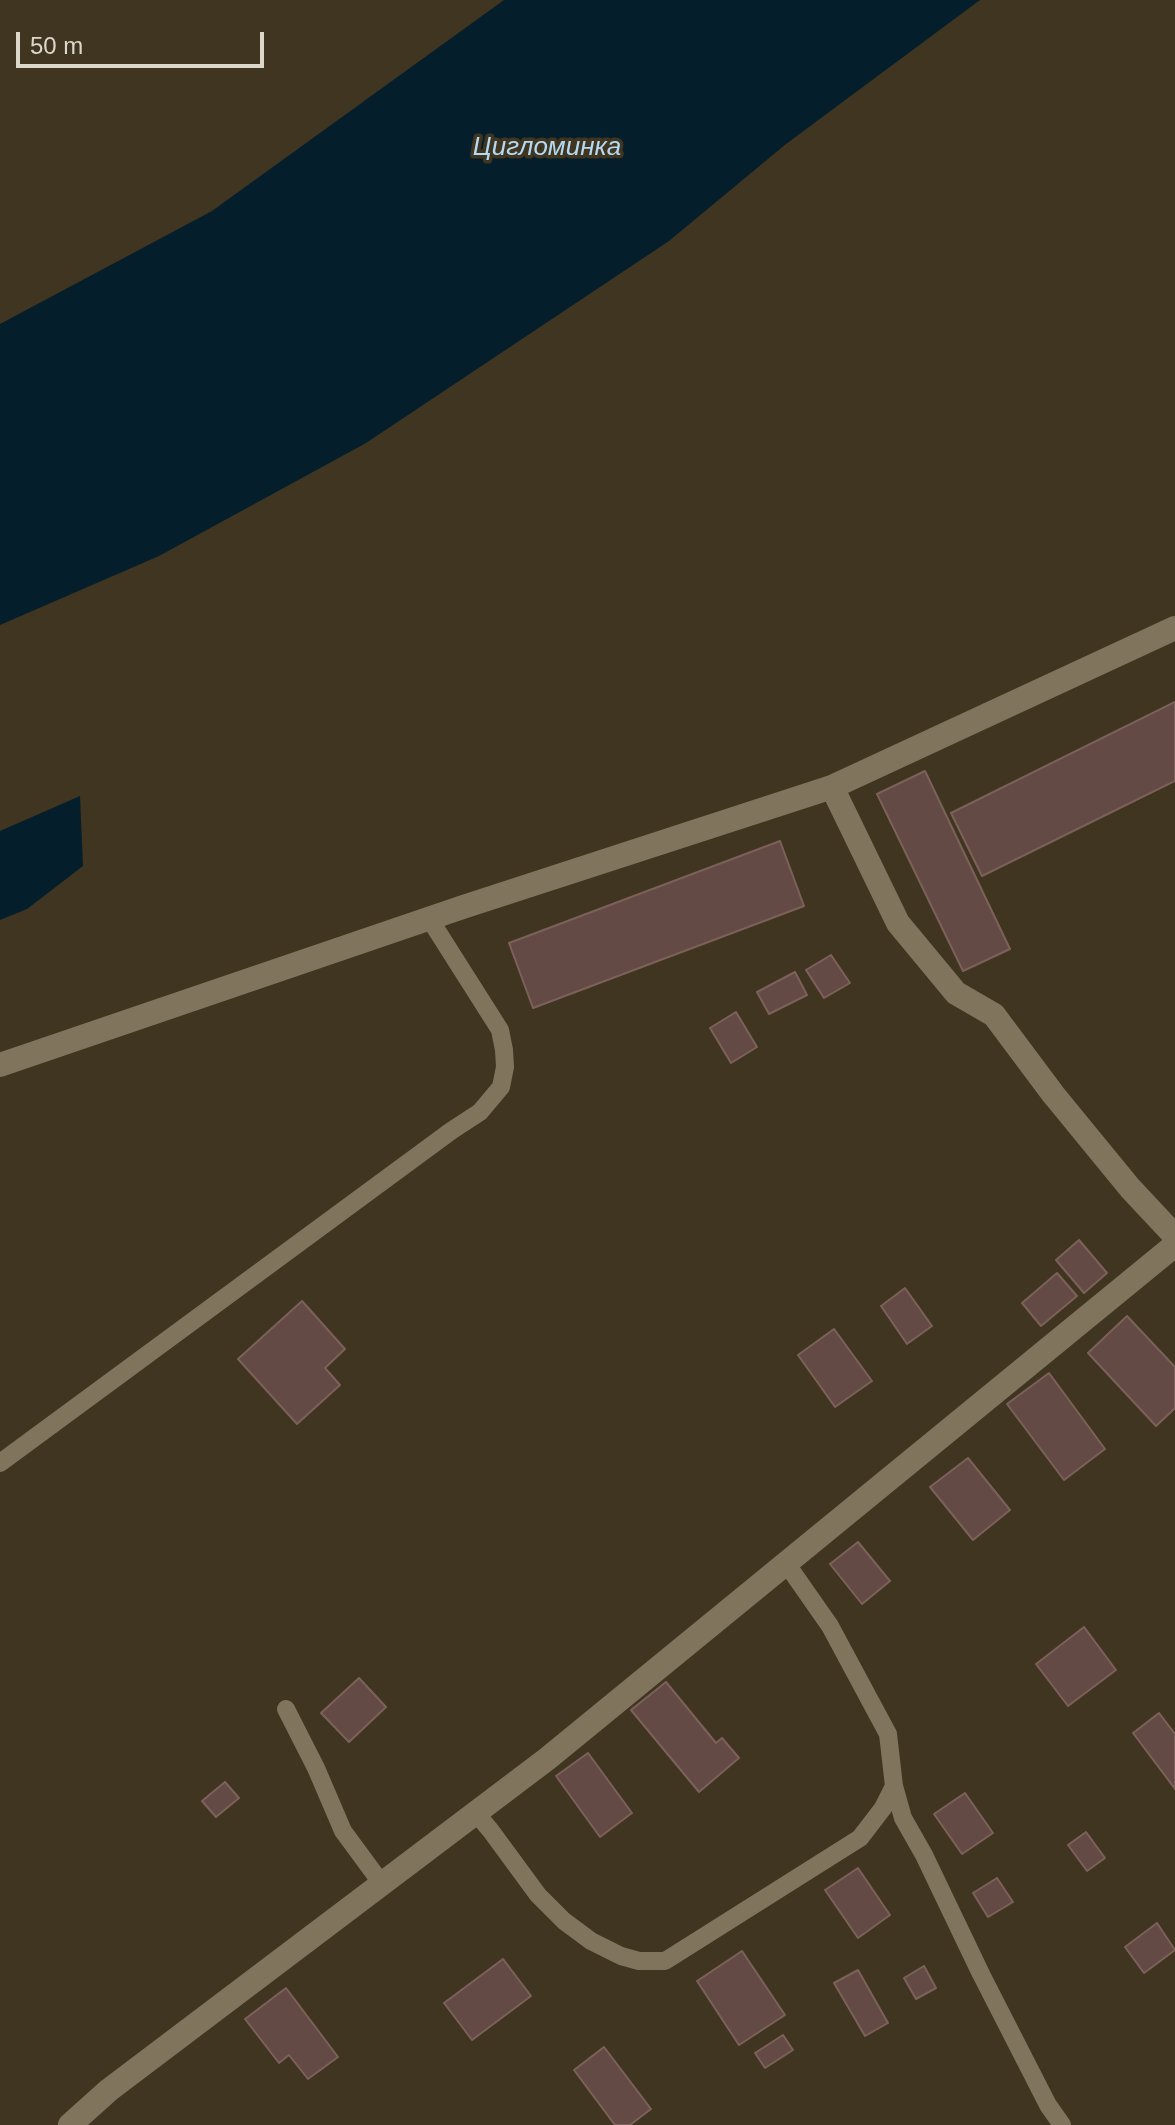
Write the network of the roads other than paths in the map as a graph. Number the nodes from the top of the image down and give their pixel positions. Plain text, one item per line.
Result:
1 (1175, 628) edge
2 (832, 787) junction
3 (429, 918) junction
4 (0, 1065) edge
5 (1175, 1236) edge
6 (1175, 1245) edge
7 (0, 1463) edge
8 (786, 1563) junction
9 (286, 1709) dead end
10 (894, 1786) junction
11 (476, 1813) junction
12 (382, 1884) junction
13 (70, 2125) edge
14 (1062, 2125) edge

1 - 2 street
2 - 3 street
2 - 5 street
3 - 4 street
3 - 7 lane
6 - 8 street
8 - 10 lane
8 - 11 street
9 - 12 lane
10 - 11 lane
10 - 14 lane
11 - 12 street
12 - 13 street

